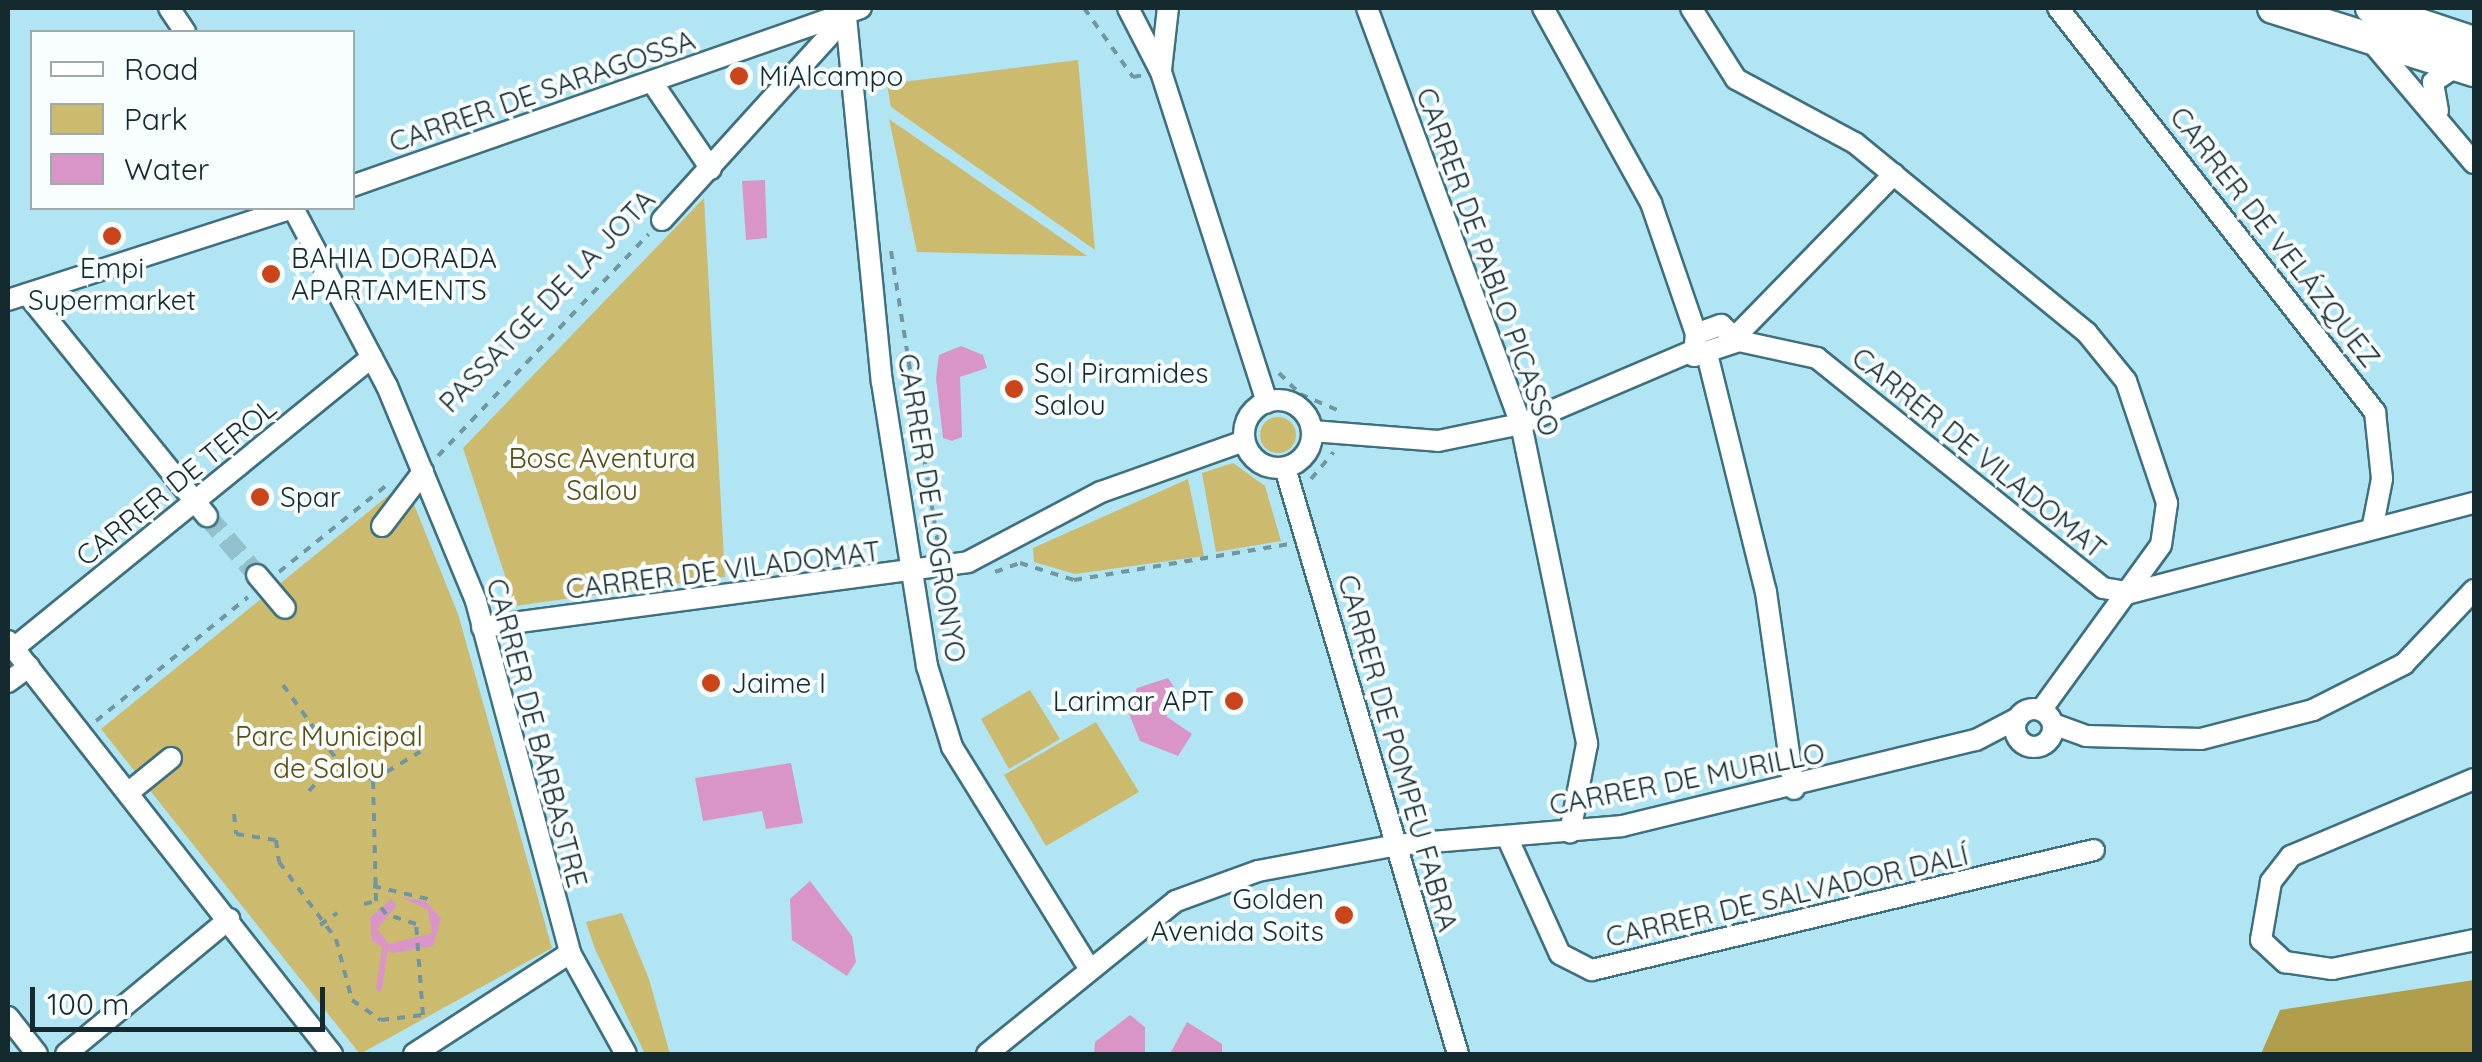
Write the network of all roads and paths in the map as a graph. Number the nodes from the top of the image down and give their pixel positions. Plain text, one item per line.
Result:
1 (170, 8) edge
2 (1128, 8) edge
3 (1168, 8) edge
4 (1367, 8) edge
5 (1543, 8) edge
6 (1691, 8) edge
7 (2058, 8) edge
8 (2273, 8) edge
9 (851, 10) edge
10 (2366, 19) edge
11 (184, 30) edge
12 (2469, 60) edge
13 (1161, 72) junction
14 (652, 82) junction
15 (2438, 112) junction
16 (2474, 163) edge
17 (711, 168) junction
18 (1894, 174) junction
19 (355, 185) edge
20 (286, 210) edge
21 (293, 210) edge
22 (662, 220) joint
23 (888, 230) dead end
24 (17, 297) edge
25 (1739, 337) junction
26 (1698, 348) junction
27 (372, 357) junction
28 (1267, 402) junction
29 (1520, 424) junction
30 (1312, 431) junction
31 (1244, 441) junction
32 (1285, 468) junction
33 (423, 472) junction
34 (2474, 503) edge
35 (201, 509) junction
36 (2373, 525) junction
37 (382, 526) dead end
38 (1306, 537) junction
39 (946, 566) junction
40 (257, 574) tunnel mouth
41 (912, 574) junction
42 (977, 579) dead end
43 (2130, 593) junction
44 (2472, 597) edge
45 (285, 608) dead end
46 (482, 628) junction
47 (11, 645) edge
48 (28, 667) junction
49 (8, 682) edge
50 (283, 685) dead end
51 (2047, 726) junction
52 (2019, 729) junction
53 (420, 752) dead end
54 (170, 758) dead end
55 (337, 760) junction
56 (2474, 779) edge
57 (373, 780) junction
58 (1794, 789) junction
59 (309, 791) dead end
60 (130, 792) junction
61 (234, 814) dead end
62 (1570, 832) junction
63 (1508, 838) junction
64 (1397, 845) junction
65 (2094, 850) dead end
66 (372, 886) junction
67 (428, 899) dead end
68 (376, 901) junction
69 (364, 904) dead end
70 (337, 913) dead end
71 (229, 919) junction
72 (320, 925) junction
73 (2474, 940) edge
74 (570, 953) junction
75 (1088, 966) junction
76 (8, 1018) edge
77 (37, 1054) edge
78 (66, 1054) edge
79 (332, 1054) edge
80 (414, 1054) edge
81 (626, 1054) edge
82 (987, 1054) edge
83 (1458, 1054) edge

1 - 11 street
2 - 13 street
3 - 13 street
4 - 29 street, CARRER DE PABLO PICASSO
5 - 26 street
6 - 18 street
7 - 36 street, CARRER DE VELÁZQUEZ
8 - 10 highway
9 - 14 street, CARRER DE SARAGOSSA
9 - 17 street, PASSATGE DE LA JOTA
9 - 41 street, CARRER DE LOGRONYO
10 - 12 highway
10 - 15 street
12 - 15 street
13 - 28 street
14 - 17 street
14 - 19 street, CARRER DE SARAGOSSA
15 - 16 street
17 - 22 street, PASSATGE DE LA JOTA
18 - 25 street
18 - 43 street
20 - 24 street
21 - 27 street, CARRER DE BARBASTRE
22 - 33 path, PASSATGE DE LA JOTA
23 - 39 path
24 - 35 street
25 - 26 street
25 - 43 street, CARRER DE VILADOMAT
26 - 29 street
26 - 58 street
27 - 33 street, CARRER DE BARBASTRE
27 - 35 street, CARRER DE TEROL
28 - 30 street
28 - 31 street
29 - 30 street
29 - 62 street, CARRER DE PABLO PICASSO
30 - 32 street
31 - 32 street
31 - 39 street, CARRER DE VILADOMAT
32 - 38 street, CARRER DE POMPEU FABRA
33 - 37 street
33 - 46 street, CARRER DE BARBASTRE
34 - 36 street
35 - 47 street, CARRER DE TEROL
36 - 43 street
38 - 42 path
38 - 64 street, CARRER DE POMPEU FABRA
39 - 41 street, CARRER DE VILADOMAT
40 - 45 street
41 - 46 street, CARRER DE VILADOMAT
41 - 75 street, CARRER DE LOGRONYO
43 - 51 street
44 - 51 street
46 - 74 street, CARRER DE BARBASTRE
47 - 48 street
48 - 49 street
48 - 60 street
50 - 55 path
51 - 52 street, CARRER DE MURILLO
51 - 52 street
52 - 58 street, CARRER DE MURILLO
53 - 57 path
54 - 60 street
55 - 57 path
55 - 59 path
56 - 73 street
57 - 66 path
58 - 62 street, CARRER DE MURILLO
60 - 71 street
61 - 72 path
62 - 63 street, CARRER DE MURILLO
63 - 64 street, CARRER DE MURILLO
63 - 65 street, CARRER DE SALVADOR DALÍ
64 - 75 street, CARRER DE MURILLO
64 - 83 street, CARRER DE POMPEU FABRA
66 - 67 path
66 - 68 path
68 - 69 path
68 - 72 path
70 - 72 path
71 - 78 street
71 - 79 street
74 - 80 street
74 - 81 street, CARRER DE BARBASTRE
75 - 82 street, CARRER DE MURILLO
76 - 77 street

